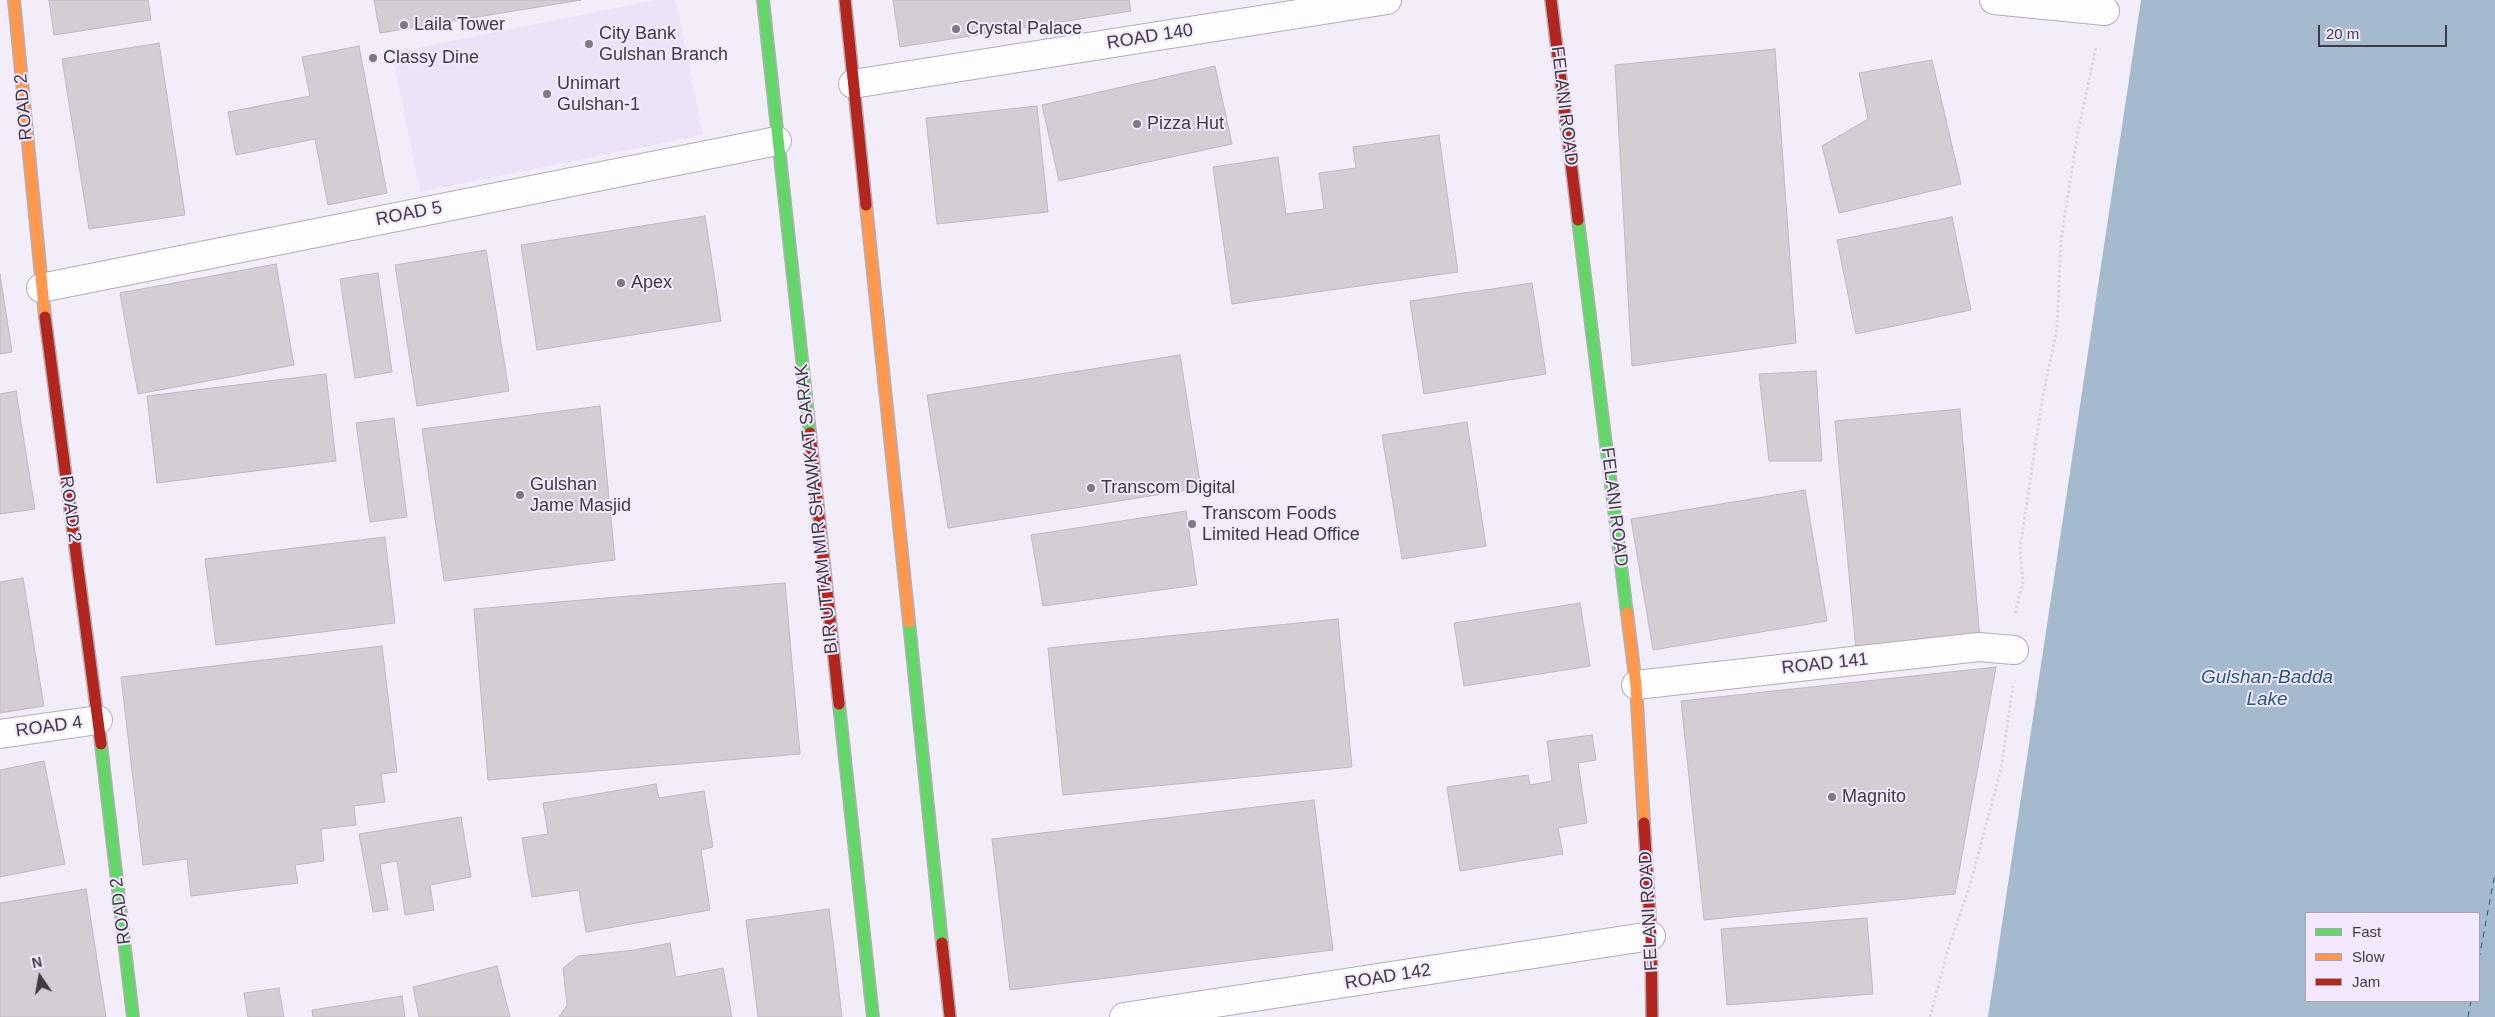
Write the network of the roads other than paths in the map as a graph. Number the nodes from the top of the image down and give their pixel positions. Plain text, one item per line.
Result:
1 (14, 0) edge
2 (763, 0) edge
3 (845, 0) edge
4 (1387, 0) edge
5 (1550, 0) edge
6 (1994, 0) edge
7 (2105, 11) road end
8 (853, 84) junction
9 (777, 140) junction
10 (41, 288) junction
11 (2014, 650) road end
12 (1636, 684) junction
13 (98, 720) junction
14 (0, 734) edge
15 (1651, 936) junction
16 (134, 1017) edge
17 (873, 1017) edge
18 (950, 1017) edge
19 (1124, 1017) edge
20 (1652, 1017) edge

1 - 10 street, ROAD 2
2 - 9 street, BIR UTTAM MIR SHAWKAT SARAK
3 - 8 street
4 - 8 street, ROAD 140
5 - 12 street, FELANI ROAD
6 - 7 street
8 - 18 street
9 - 10 street, ROAD 5
9 - 17 street, BIR UTTAM MIR SHAWKAT SARAK
10 - 13 street, ROAD 2
11 - 12 street, ROAD 141
12 - 15 street, FELANI ROAD
13 - 14 street, ROAD 4
13 - 16 street, ROAD 2
15 - 19 street, ROAD 142
15 - 20 street, FELANI ROAD

